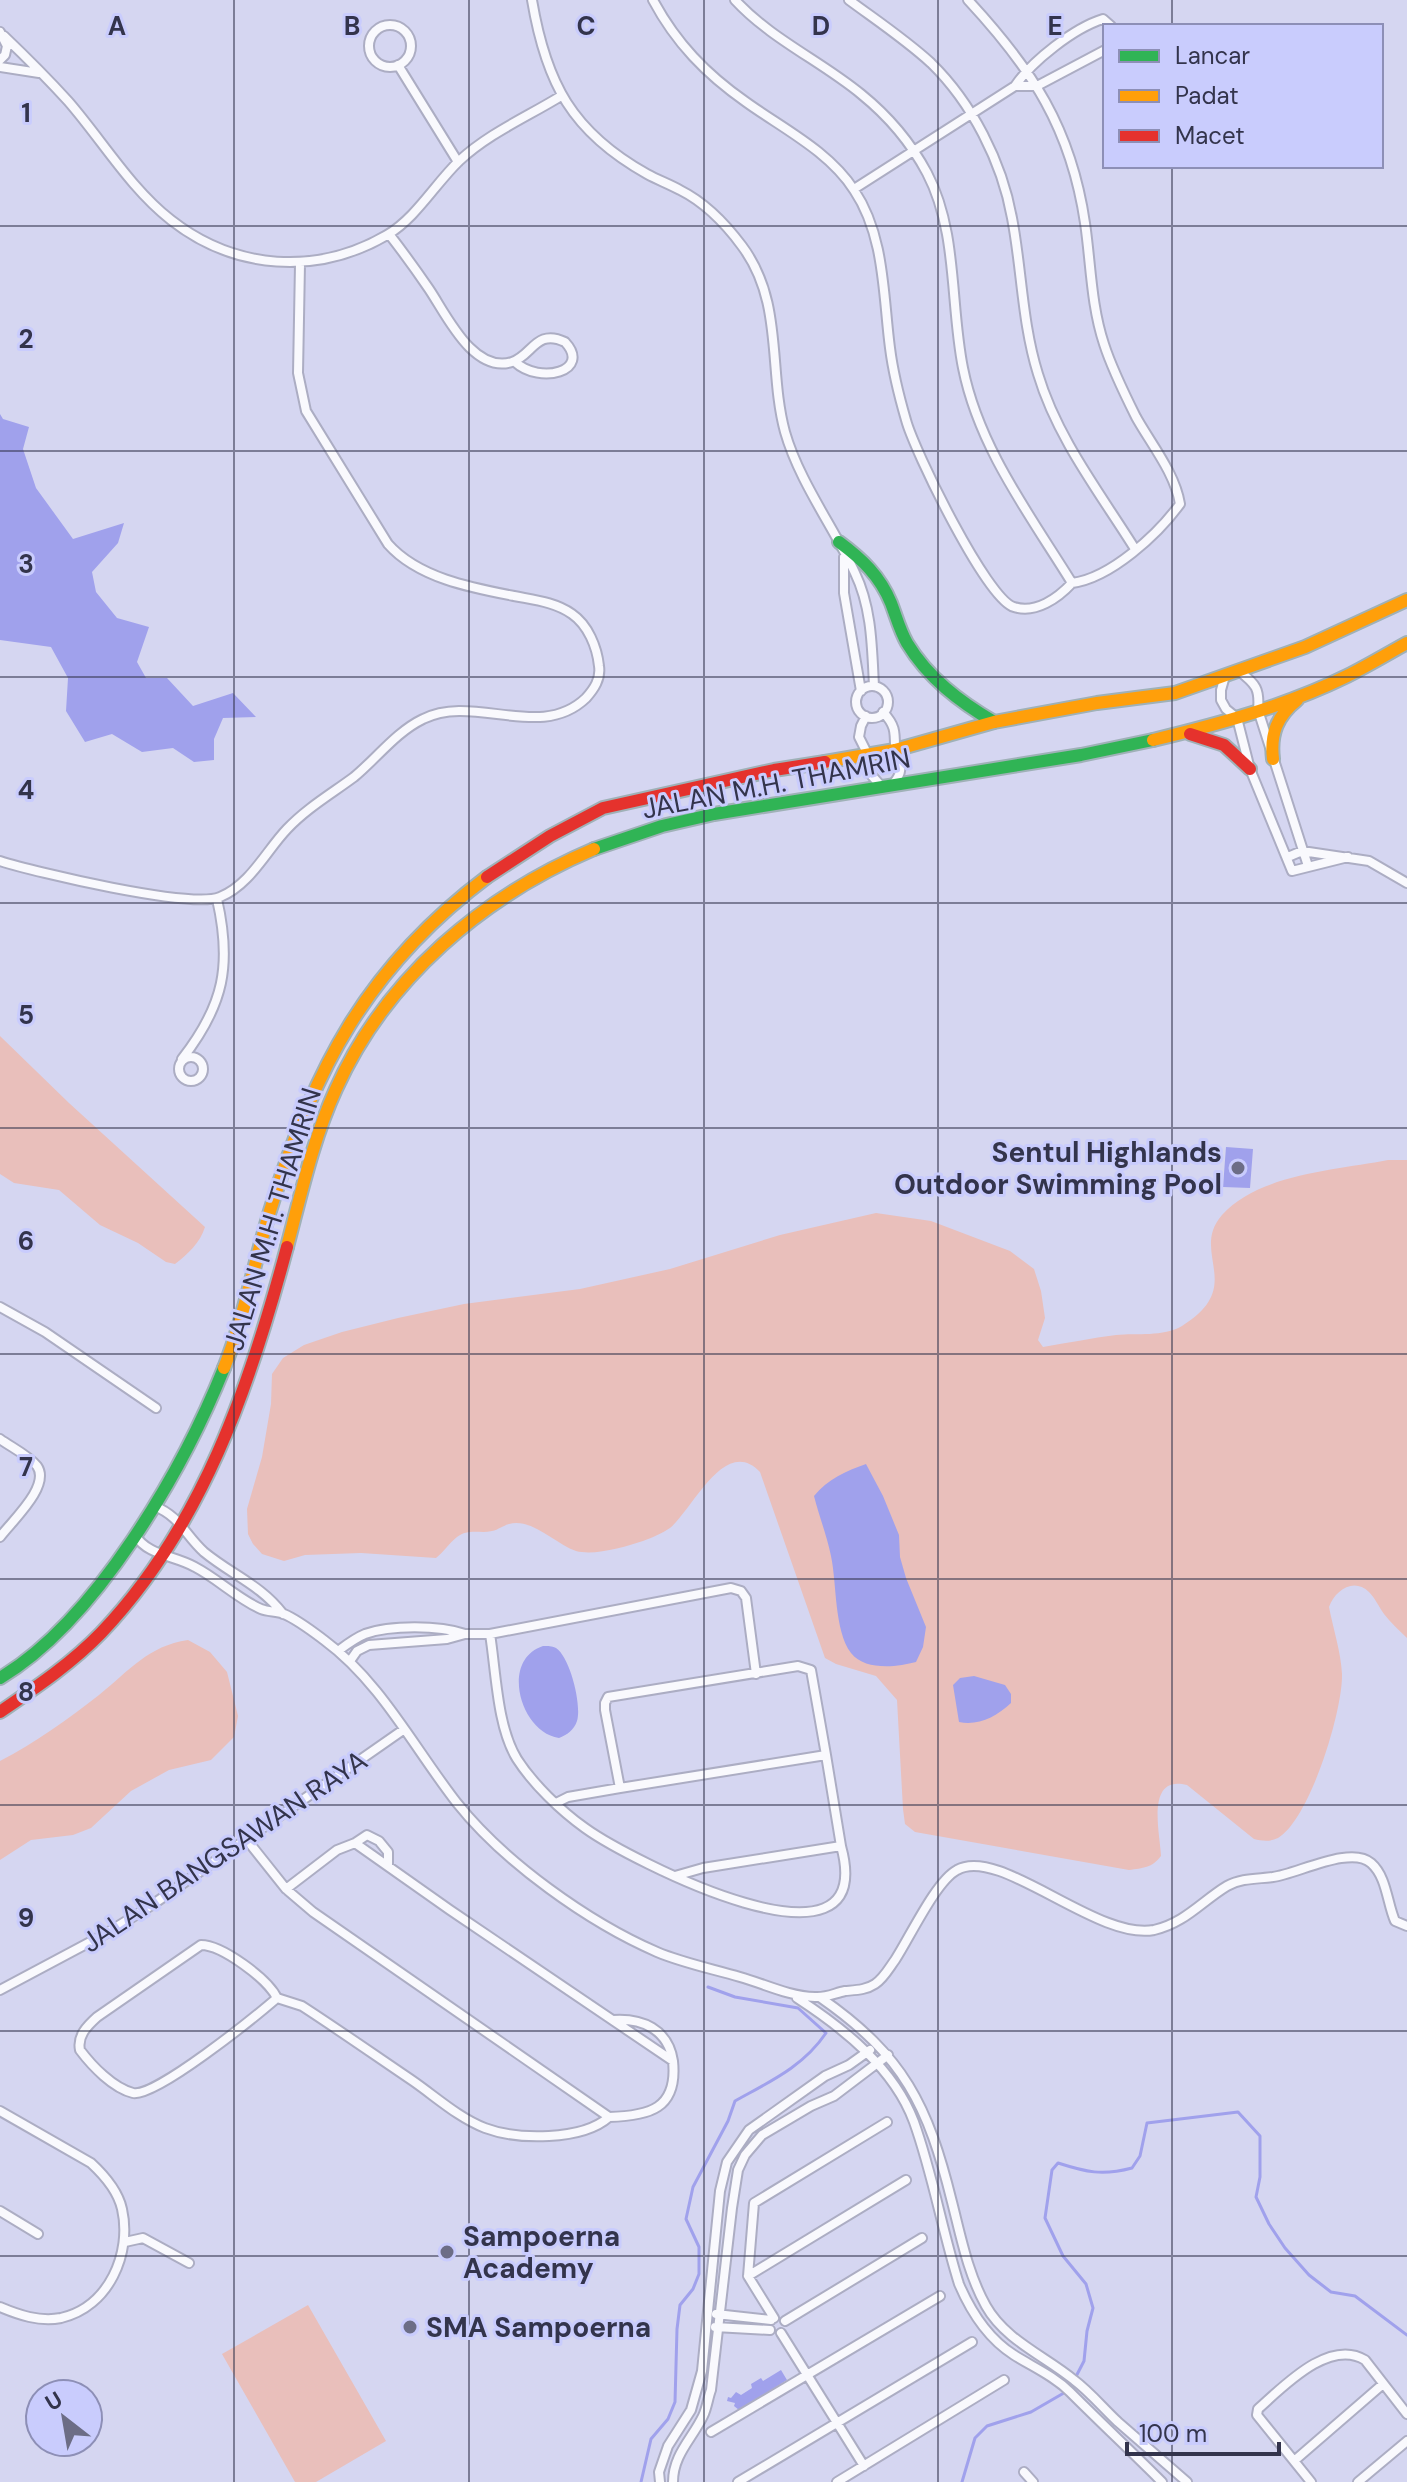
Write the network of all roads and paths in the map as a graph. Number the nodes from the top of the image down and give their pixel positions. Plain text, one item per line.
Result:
1 (532, 0) edge
2 (653, 0) edge
3 (735, 0) edge
4 (849, 0) edge
5 (968, 0) edge
6 (1109, 24) edge
7 (2, 34) edge
8 (1103, 51) edge
9 (0, 60) edge
10 (398, 65) junction
11 (0, 67) edge
12 (1027, 69) junction
13 (40, 73) junction
14 (1015, 86) junction
15 (1037, 86) junction
16 (561, 96) junction
17 (971, 114) junction
18 (913, 151) junction
19 (458, 162) junction
20 (854, 189) junction
21 (389, 234) junction
22 (300, 264) junction
23 (515, 362) junction
24 (841, 548) junction
25 (1135, 549) junction
26 (1072, 583) junction
27 (1407, 600) edge
28 (1407, 643) edge
29 (872, 644) junction
30 (853, 648) junction
31 (1239, 671) junction
32 (1225, 676) junction
33 (874, 686) junction
34 (861, 691) junction
35 (1306, 694) junction
36 (1258, 710) junction
37 (883, 712) junction
38 (866, 716) junction
39 (1237, 718) junction
40 (994, 722) junction
41 (1174, 736) junction
42 (895, 750) junction
43 (868, 755) junction
44 (1273, 759) junction
45 (1250, 769) junction
46 (888, 785) junction
47 (1302, 851) junction
48 (1288, 857) junction
49 (1348, 857) junction
50 (0, 861) edge
51 (1308, 866) junction
52 (1407, 883) edge
53 (217, 899) junction
54 (182, 1059) dead end
55 (0, 1307) edge
56 (156, 1408) dead end
57 (0, 1439) edge
58 (154, 1506) junction
59 (182, 1526) junction
60 (135, 1535) junction
61 (0, 1537) edge
62 (165, 1554) junction
63 (283, 1614) junction
64 (403, 1629) junction
65 (465, 1634) junction
66 (490, 1634) junction
67 (402, 1643) junction
68 (338, 1651) junction
69 (350, 1661) junction
70 (756, 1674) junction
71 (0, 1678) edge
72 (0, 1712) edge
73 (403, 1730) junction
74 (826, 1755) junction
75 (620, 1788) junction
76 (556, 1803) junction
77 (247, 1840) junction
78 (355, 1843) junction
79 (841, 1846) junction
80 (388, 1866) junction
81 (675, 1876) junction
82 (286, 1889) junction
83 (1407, 1926) edge
84 (0, 1990) edge
85 (793, 1995) junction
86 (277, 1998) junction
87 (821, 1998) junction
88 (613, 2020) junction
89 (877, 2045) junction
90 (866, 2053) junction
91 (888, 2055) junction
92 (673, 2061) junction
93 (876, 2063) junction
94 (849, 2065) junction
95 (857, 2078) junction
96 (802, 2093) junction
97 (811, 2106) junction
98 (0, 2111) edge
99 (609, 2117) junction
100 (887, 2122) dead end
101 (906, 2180) dead end
102 (0, 2211) edge
103 (38, 2234) dead end
104 (922, 2238) dead end
105 (125, 2242) junction
106 (189, 2263) dead end
107 (748, 2276) junction
108 (940, 2296) dead end
109 (0, 2307) edge
110 (708, 2313) junction
111 (720, 2314) junction
112 (785, 2321) junction
113 (772, 2323) junction
114 (706, 2326) junction
115 (719, 2327) junction
116 (781, 2333) junction
117 (972, 2342) dead end
118 (808, 2375) junction
119 (1004, 2380) dead end
120 (1383, 2384) junction
121 (1407, 2414) edge
122 (837, 2422) junction
123 (711, 2432) dead end
124 (1407, 2441) edge
125 (1294, 2461) junction
126 (864, 2466) junction
127 (1170, 2467) junction
128 (1024, 2472) dead end
129 (660, 2482) edge
130 (673, 2482) edge
131 (738, 2482) edge
132 (837, 2482) edge
133 (1033, 2482) edge
134 (1161, 2482) edge
135 (1187, 2482) edge
136 (1311, 2482) edge
137 (1358, 2482) edge

1 - 16 street
2 - 20 street
3 - 18 street
4 - 17 street
5 - 12 street
6 - 12 street
7 - 9 street
7 - 13 street
8 - 15 street
10 - 10 street
10 - 19 street
11 - 13 street
12 - 14 street
12 - 15 street
13 - 22 street
14 - 15 street
14 - 17 street
15 - 25 street
16 - 19 street
16 - 24 street
17 - 18 street
17 - 25 street
18 - 20 street
18 - 26 street
19 - 21 street
20 - 26 street
21 - 22 street
21 - 23 street
22 - 53 street
23 - 23 street
24 - 29 street
24 - 30 street
24 - 40 main road
25 - 26 street
27 - 31 main road
28 - 35 main road
29 - 30 street
29 - 33 street
30 - 34 street
31 - 32 main road
31 - 36 street
32 - 39 street
32 - 40 main road, JALAN M.H. THAMRIN
33 - 34 street
33 - 37 street
34 - 38 street
35 - 36 main road
35 - 44 main road
36 - 39 main road
36 - 44 street
37 - 38 street
37 - 42 street
38 - 43 street
39 - 41 main road, JALAN M.H. THAMRIN
39 - 45 street
40 - 42 main road, JALAN M.H. THAMRIN
41 - 45 main road
41 - 46 main road, JALAN M.H. THAMRIN
42 - 43 main road, JALAN M.H. THAMRIN
42 - 46 street
43 - 46 street
43 - 58 main road, JALAN M.H. THAMRIN
44 - 47 street
45 - 48 street
46 - 59 main road, JALAN M.H. THAMRIN
47 - 48 street
47 - 49 street
47 - 51 street
48 - 51 street
49 - 51 street
49 - 52 street
50 - 53 street
53 - 54 street
55 - 56 street
57 - 61 street
58 - 59 street
58 - 60 main road, JALAN M.H. THAMRIN
59 - 62 main road, JALAN M.H. THAMRIN
59 - 63 street
60 - 62 street
60 - 71 main road, JALAN M.H. THAMRIN
62 - 63 street
62 - 72 main road, JALAN M.H. THAMRIN
63 - 68 street
64 - 65 street
64 - 67 street
64 - 68 street
65 - 66 street
65 - 67 street
66 - 70 street
66 - 76 street
67 - 69 street
68 - 69 street
69 - 73 street
70 - 74 street
70 - 75 street
73 - 77 street, JALAN BANGSAWAN RAYA
73 - 85 street
74 - 75 street
74 - 79 street
75 - 76 street
76 - 81 street
77 - 82 street
77 - 84 street, JALAN BANGSAWAN RAYA
78 - 80 street
78 - 80 street
78 - 82 street
79 - 81 street
79 - 81 street
80 - 88 street
82 - 99 street
83 - 87 street
85 - 87 street
85 - 90 street
86 - 86 street
86 - 99 street
87 - 89 street
88 - 92 street
88 - 92 street
89 - 90 street
89 - 91 street
90 - 93 street
90 - 94 street
91 - 93 street
91 - 127 street
92 - 99 street
93 - 95 street
93 - 134 street
94 - 95 street
94 - 96 street
95 - 97 street
96 - 97 street
96 - 110 street
97 - 111 street
98 - 105 street
100 - 107 street
101 - 107 street
102 - 103 street
104 - 112 street
105 - 106 street
105 - 109 street
107 - 113 street
108 - 118 street
110 - 111 street
110 - 114 street
111 - 113 street
111 - 115 street
112 - 113 street
112 - 116 street
113 - 115 street
113 - 116 street
114 - 115 street
114 - 129 street
115 - 130 street
116 - 118 street
117 - 122 street
118 - 122 street
118 - 123 street
119 - 126 street
120 - 121 street
120 - 125 street
120 - 125 street
122 - 126 street
122 - 131 street
124 - 137 street
125 - 136 street
126 - 132 street
127 - 134 street
127 - 135 street
128 - 133 street

